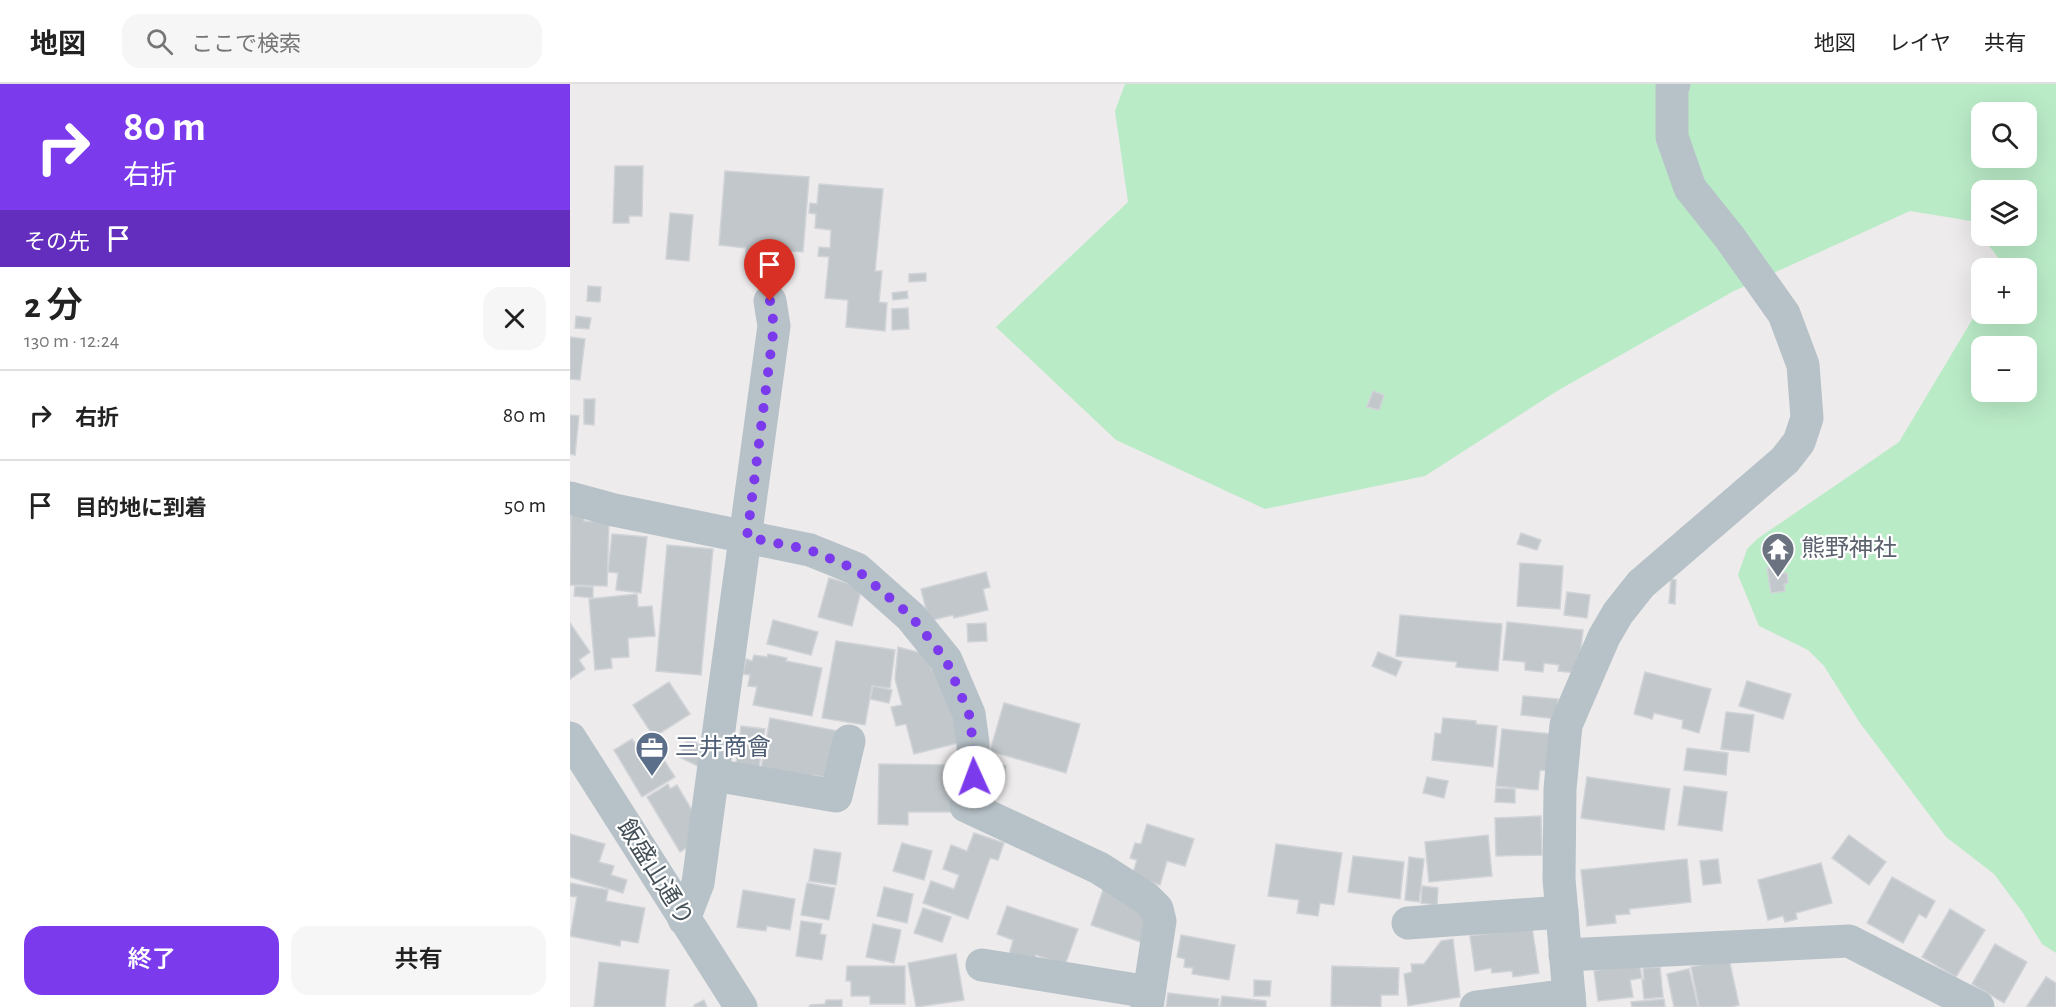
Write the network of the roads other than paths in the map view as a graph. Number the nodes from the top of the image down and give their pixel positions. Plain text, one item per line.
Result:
1 (1674, 84) edge
2 (770, 301) dead end
3 (570, 498) edge
4 (747, 537) junction
5 (570, 738) edge
6 (849, 741) dead end
7 (714, 775) junction
8 (1562, 912) junction
9 (684, 919) junction
10 (1408, 923) dead end
11 (1565, 955) junction
12 (981, 965) dead end
13 (1148, 999) edge
14 (1569, 1001) edge
15 (741, 1007) edge
16 (1476, 1007) edge
17 (1978, 1007) edge

1 - 8 street
2 - 4 street
3 - 4 street
4 - 7 street
4 - 13 street
5 - 9 street, 飯盛山通り
6 - 7 street
7 - 9 street
8 - 10 street
8 - 11 street
9 - 15 street, 飯盛山通り
11 - 14 street
11 - 17 street
12 - 13 street
14 - 16 street

